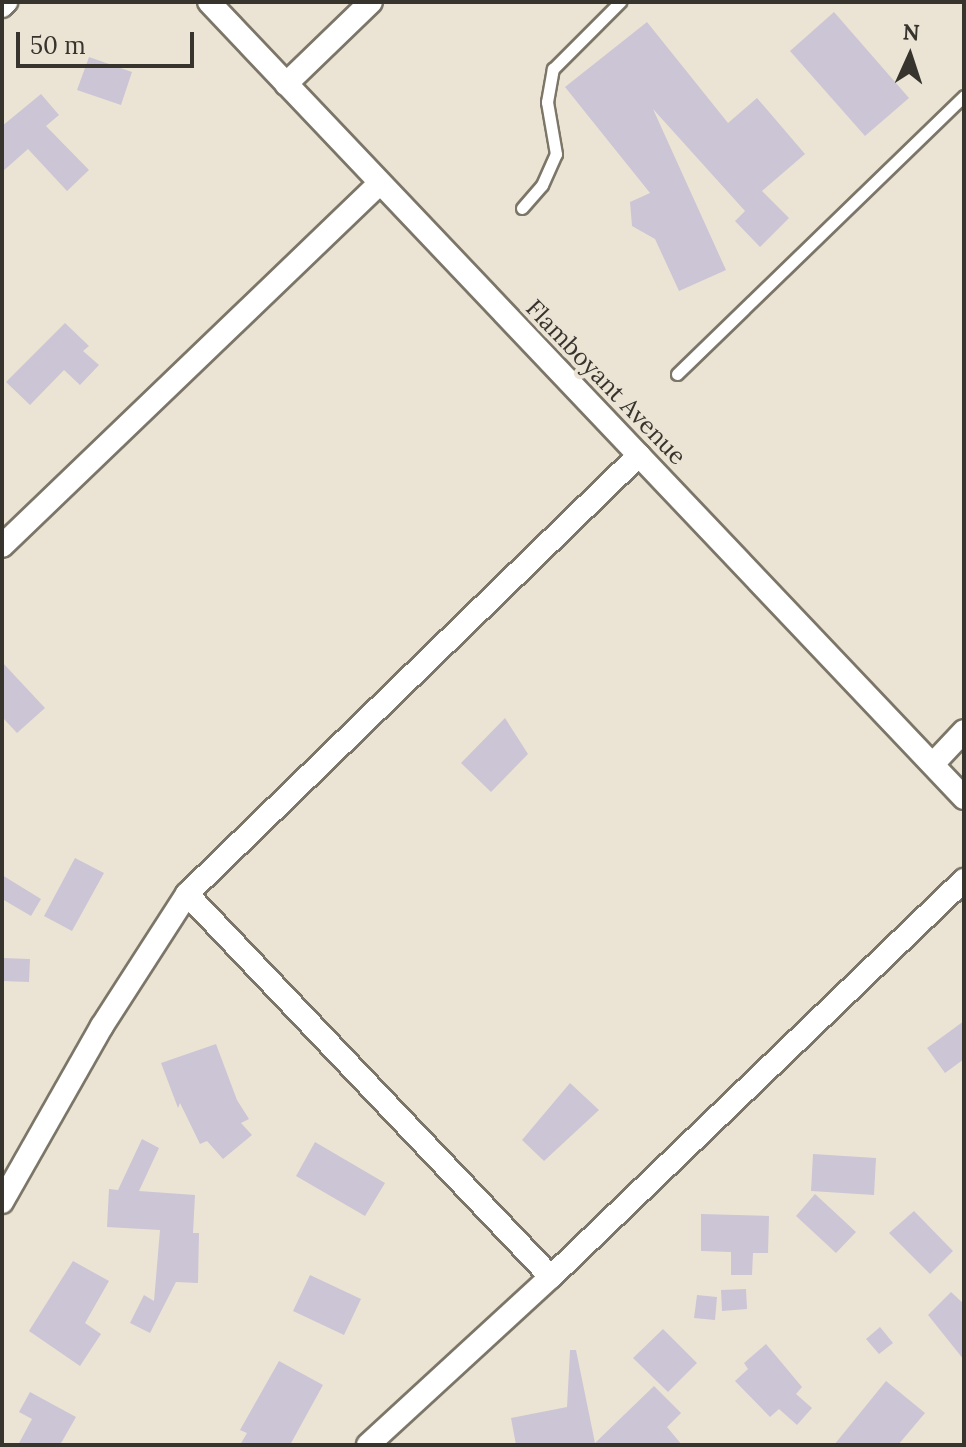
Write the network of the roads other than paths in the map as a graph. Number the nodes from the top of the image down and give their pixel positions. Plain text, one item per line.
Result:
1 (209, 2) edge
2 (371, 2) edge
3 (620, 2) edge
4 (286, 84) junction
5 (964, 96) edge
6 (380, 183) junction
7 (522, 208) dead end
8 (677, 374) dead end
9 (639, 455) junction
10 (2, 546) edge
11 (964, 731) edge
12 (933, 764) junction
13 (964, 798) edge
14 (964, 880) edge
15 (187, 894) junction
16 (2, 1202) edge
17 (551, 1277) junction
18 (368, 1445) edge

1 - 4 street, Flamboyant Avenue
2 - 4 street
3 - 7 lane
4 - 6 street, Flamboyant Avenue
5 - 8 lane
6 - 9 street, Flamboyant Avenue
6 - 10 street
9 - 12 street, Flamboyant Avenue
9 - 15 street
11 - 12 street
12 - 13 street, Flamboyant Avenue
14 - 17 street
15 - 16 street
15 - 17 street
17 - 18 street

